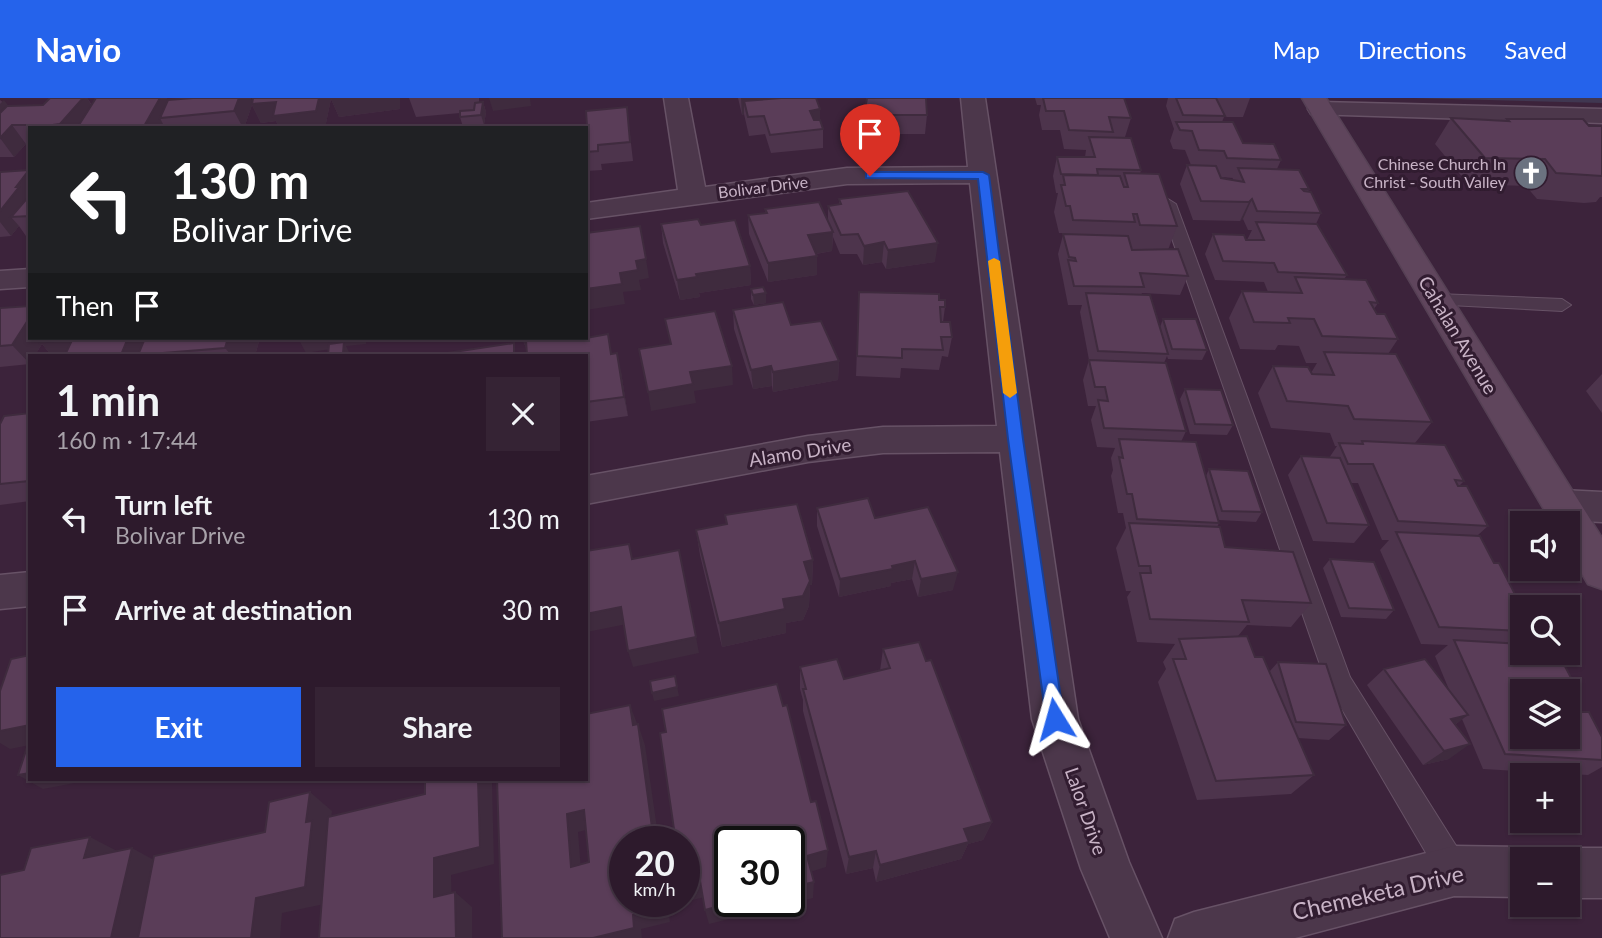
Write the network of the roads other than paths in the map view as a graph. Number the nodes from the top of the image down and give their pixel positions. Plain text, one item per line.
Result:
1 (676, 98) edge
2 (973, 98) edge
3 (1317, 103) edge
4 (1602, 116) edge
5 (983, 175) junction
6 (693, 196) junction
7 (1168, 204) edge
8 (588, 211) edge
9 (28, 278) edge
10 (0, 280) edge
11 (1437, 300) junction
12 (1562, 305) dead end
13 (1016, 439) junction
14 (588, 490) edge
15 (1562, 505) junction
16 (1602, 507) edge
17 (1602, 572) edge
18 (28, 589) edge
19 (0, 592) edge
20 (1454, 871) junction
21 (1510, 872) edge
22 (1580, 873) edge
23 (1602, 873) edge
24 (1136, 938) edge
25 (1194, 938) edge

1 - 6 street
2 - 5 street, Lalor Drive
3 - 4 street
3 - 11 street, Cahalan Avenue
5 - 6 street, Bolivar Drive
5 - 13 street, Lalor Drive
6 - 8 street, Bolivar Drive
7 - 20 lane
9 - 10 street
11 - 12 lane
11 - 15 street, Cahalan Avenue
13 - 14 street, Alamo Drive
13 - 24 street, Lalor Drive
15 - 16 street
15 - 17 street, Cahalan Avenue
18 - 19 street
20 - 21 street, Chemeketa Drive
20 - 25 street, Chemeketa Drive
22 - 23 street

